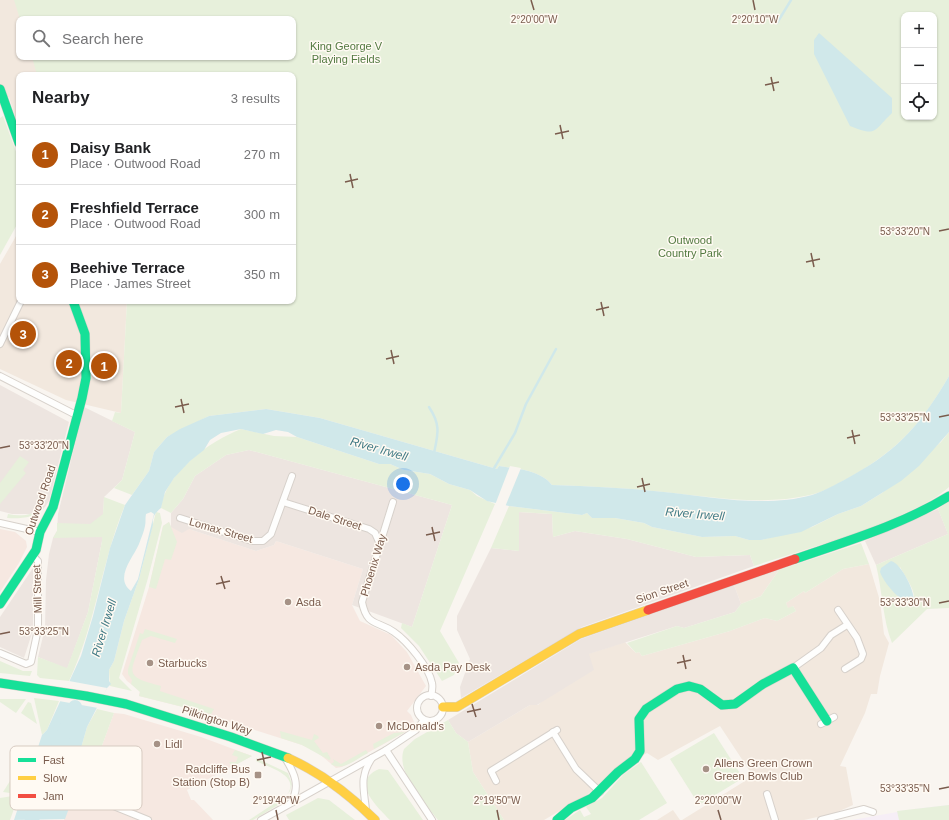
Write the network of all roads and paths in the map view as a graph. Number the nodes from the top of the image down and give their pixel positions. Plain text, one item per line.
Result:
1 (0, 89) edge
2 (16, 134) edge
3 (20, 304) edge
4 (74, 304) edge
5 (0, 344) edge
6 (0, 376) edge
7 (78, 416) junction
8 (292, 476) dead end
9 (949, 496) edge
10 (283, 502) junction
11 (394, 502) dead end
12 (180, 518) dead end
13 (1, 525) edge
14 (40, 532) junction
15 (380, 544) junction
16 (32, 555) junction
17 (0, 604) edge
18 (838, 610) dead end
19 (847, 625) junction
20 (0, 653) edge
21 (792, 668) junction
22 (844, 669) dead end
23 (0, 683) edge
24 (31, 688) junction
25 (0, 689) edge
26 (431, 696) junction
27 (443, 707) junction
28 (424, 720) junction
29 (827, 720) dead end
30 (386, 750) junction
31 (283, 756) junction
32 (373, 757) junction
33 (330, 780) junction
34 (496, 781) dead end
35 (600, 792) junction
36 (767, 794) dead end
37 (291, 802) junction
38 (123, 810) edge
39 (366, 810) junction
40 (873, 812) dead end
41 (148, 820) edge
42 (261, 820) edge
43 (375, 820) edge
44 (432, 820) edge
45 (557, 820) edge
46 (775, 820) edge
47 (822, 820) edge

1 - 2 street
3 - 5 street
4 - 7 street, Outwood Road
6 - 7 street
7 - 14 street, Outwood Road
8 - 10 street, Lomax Street
9 - 27 street, Sion Street
10 - 12 street, Lomax Street
10 - 15 street, Dale Street
11 - 15 street, Phoenix Way
13 - 14 street
14 - 16 street, Outwood Road
15 - 26 street, Phoenix Way
16 - 17 street, Outwood Road
16 - 20 street, Mill Street
18 - 19 street
19 - 21 street
19 - 22 street
21 - 29 street
21 - 35 street
23 - 24 street, Pilkington Way
24 - 25 street, Pilkington Way
24 - 31 street, Pilkington Way
26 - 27 street
26 - 28 street
27 - 28 street
28 - 30 street
30 - 32 street
30 - 44 street
31 - 33 street, Pilkington Way
31 - 37 street
32 - 33 street
32 - 39 street
33 - 37 street
33 - 39 street, Pilkington Way
34 - 35 street
35 - 45 street
36 - 46 street
37 - 42 street
38 - 41 street
39 - 43 street, Pilkington Way
40 - 47 street

